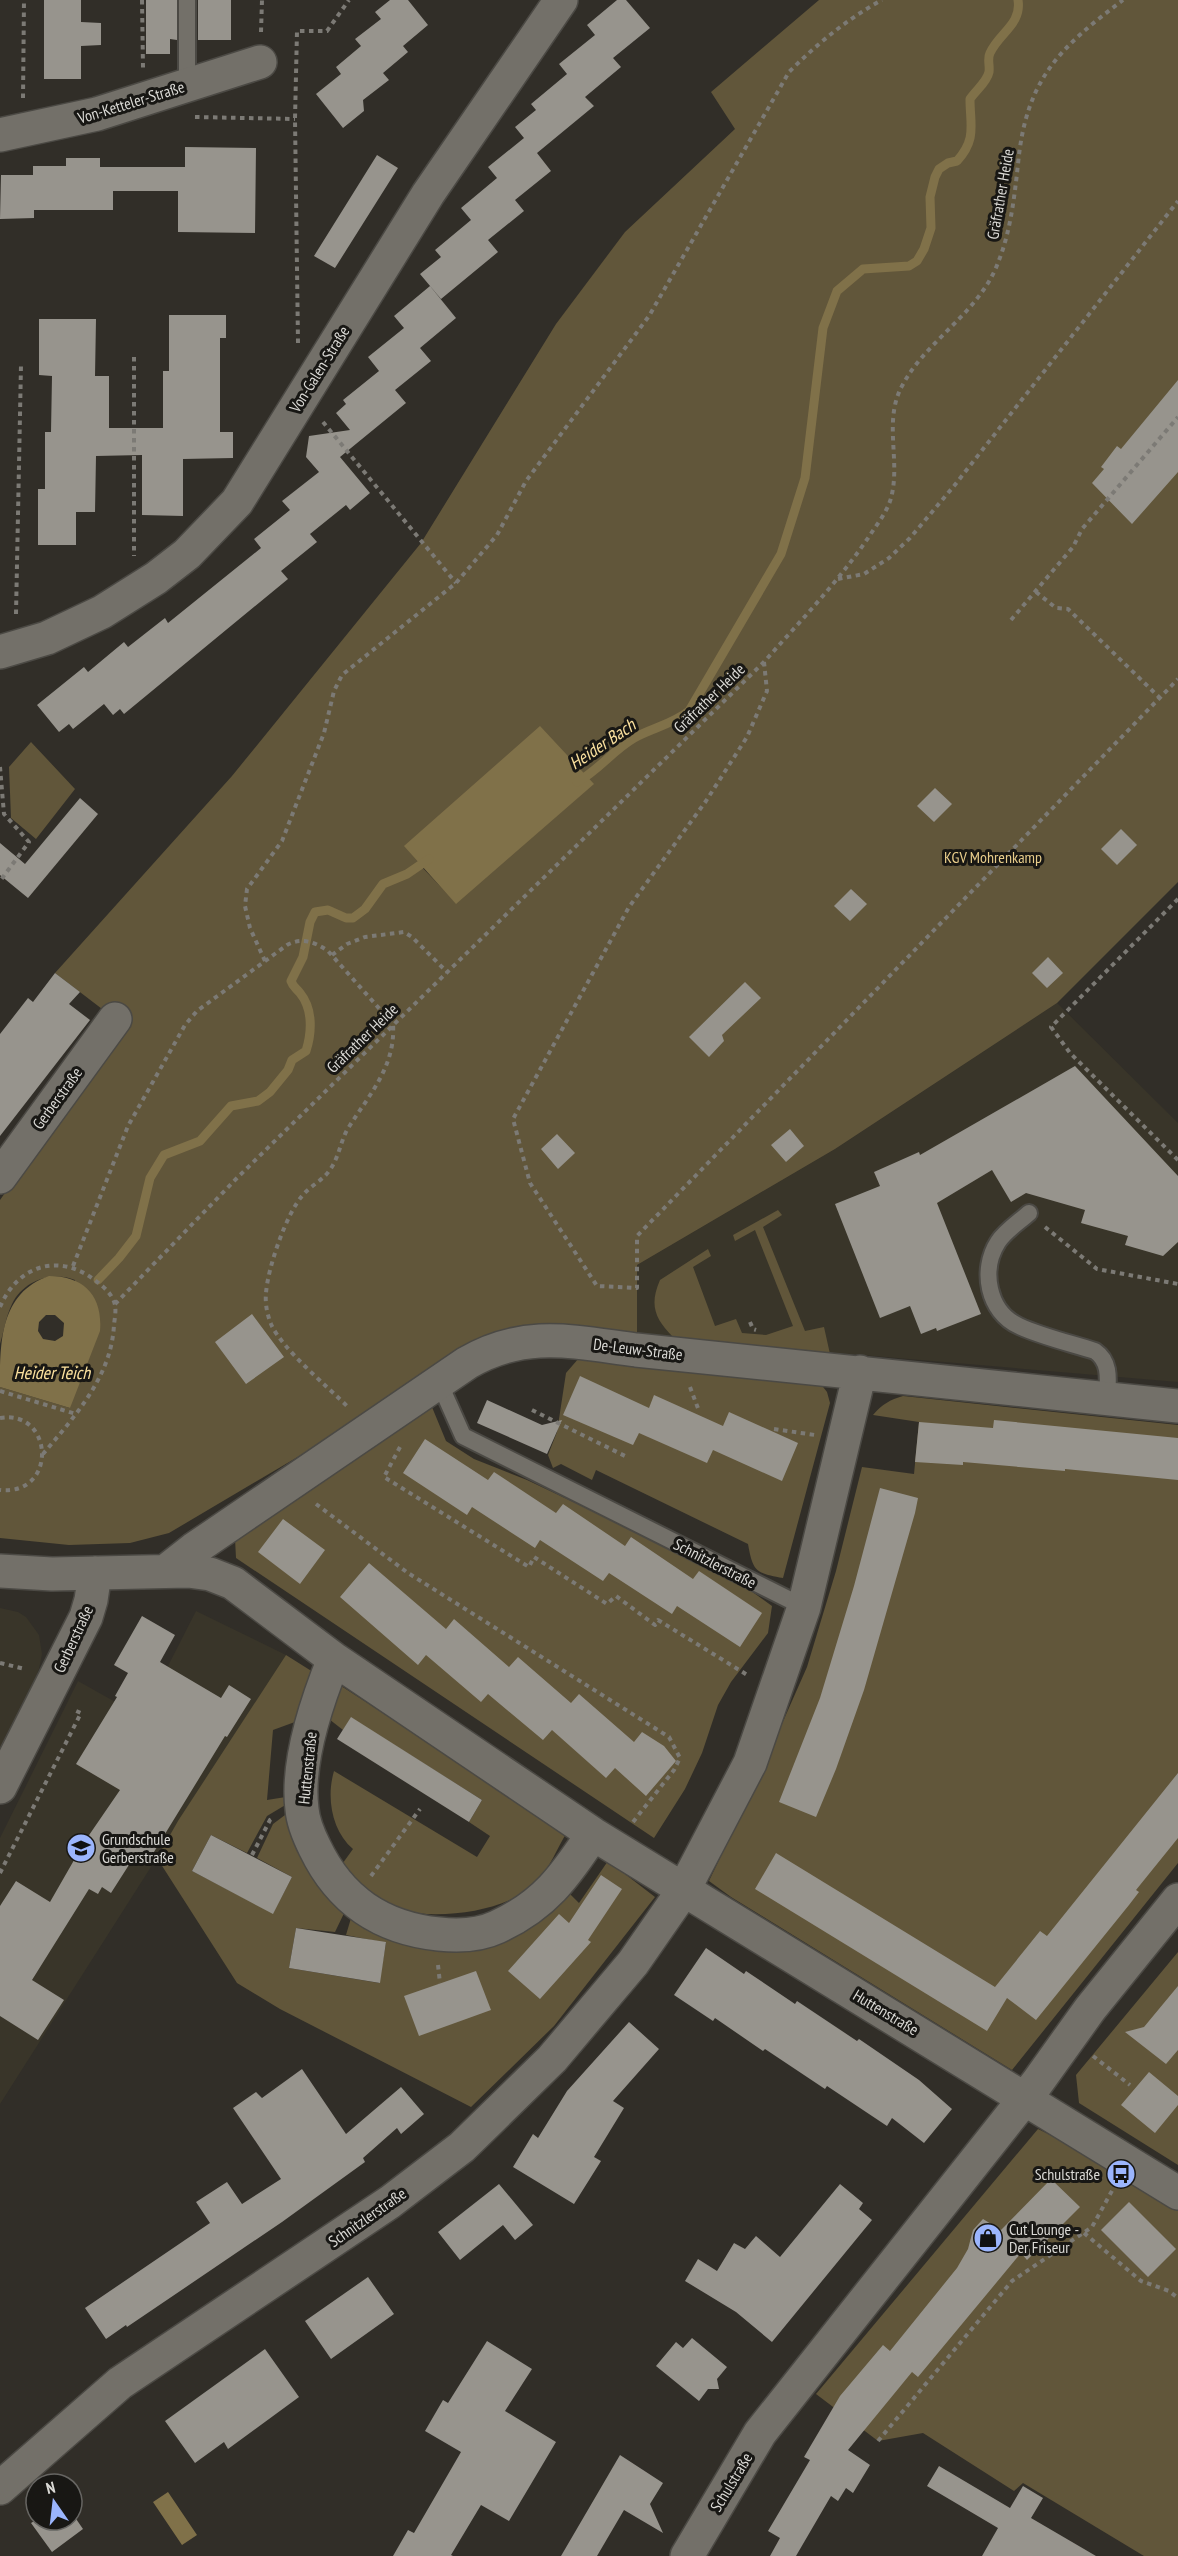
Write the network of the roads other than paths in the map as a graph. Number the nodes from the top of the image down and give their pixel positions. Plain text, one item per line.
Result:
1 (187, 0) edge
2 (561, 0) edge
3 (260, 62) dead end
4 (190, 101) junction
5 (11, 133) edge
6 (8, 650) edge
7 (115, 1019) dead end
8 (0, 1177) edge
9 (1029, 1213) road end
10 (860, 1372) junction
11 (439, 1382) junction
12 (1107, 1398) junction
13 (1178, 1406) edge
14 (0, 1571) edge
15 (166, 1571) junction
16 (95, 1573) junction
17 (804, 1607) junction
18 (334, 1659) junction
19 (0, 1787) edge
20 (604, 1841) junction
21 (682, 1891) junction
22 (1178, 1900) edge
23 (1026, 2098) junction
24 (1178, 2193) edge
25 (0, 2488) edge
26 (687, 2556) edge

1 - 4 lane
2 - 6 street, Von-Galen-Straße
3 - 4 street, Von-Ketteler-Straße
4 - 5 street, Von-Ketteler-Straße
7 - 8 street, Gerberstraße
9 - 12 lane
10 - 11 street, De-Leuw-Straße
10 - 12 street, De-Leuw-Straße
10 - 17 street
11 - 15 street, De-Leuw-Straße
11 - 17 lane, Schnitzlerstraße
12 - 13 street, De-Leuw-Straße
14 - 16 street
15 - 16 street, Huttenstraße
15 - 18 street, Huttenstraße
16 - 19 street, Gerberstraße
17 - 21 street, Schnitzlerstraße
18 - 20 street, Huttenstraße
18 - 20 street, Huttenstraße
20 - 21 street, Huttenstraße
21 - 23 street, Huttenstraße
21 - 25 street, Schnitzlerstraße
22 - 23 street, Schulstraße
23 - 24 street, Huttenstraße
23 - 26 street, Schulstraße

